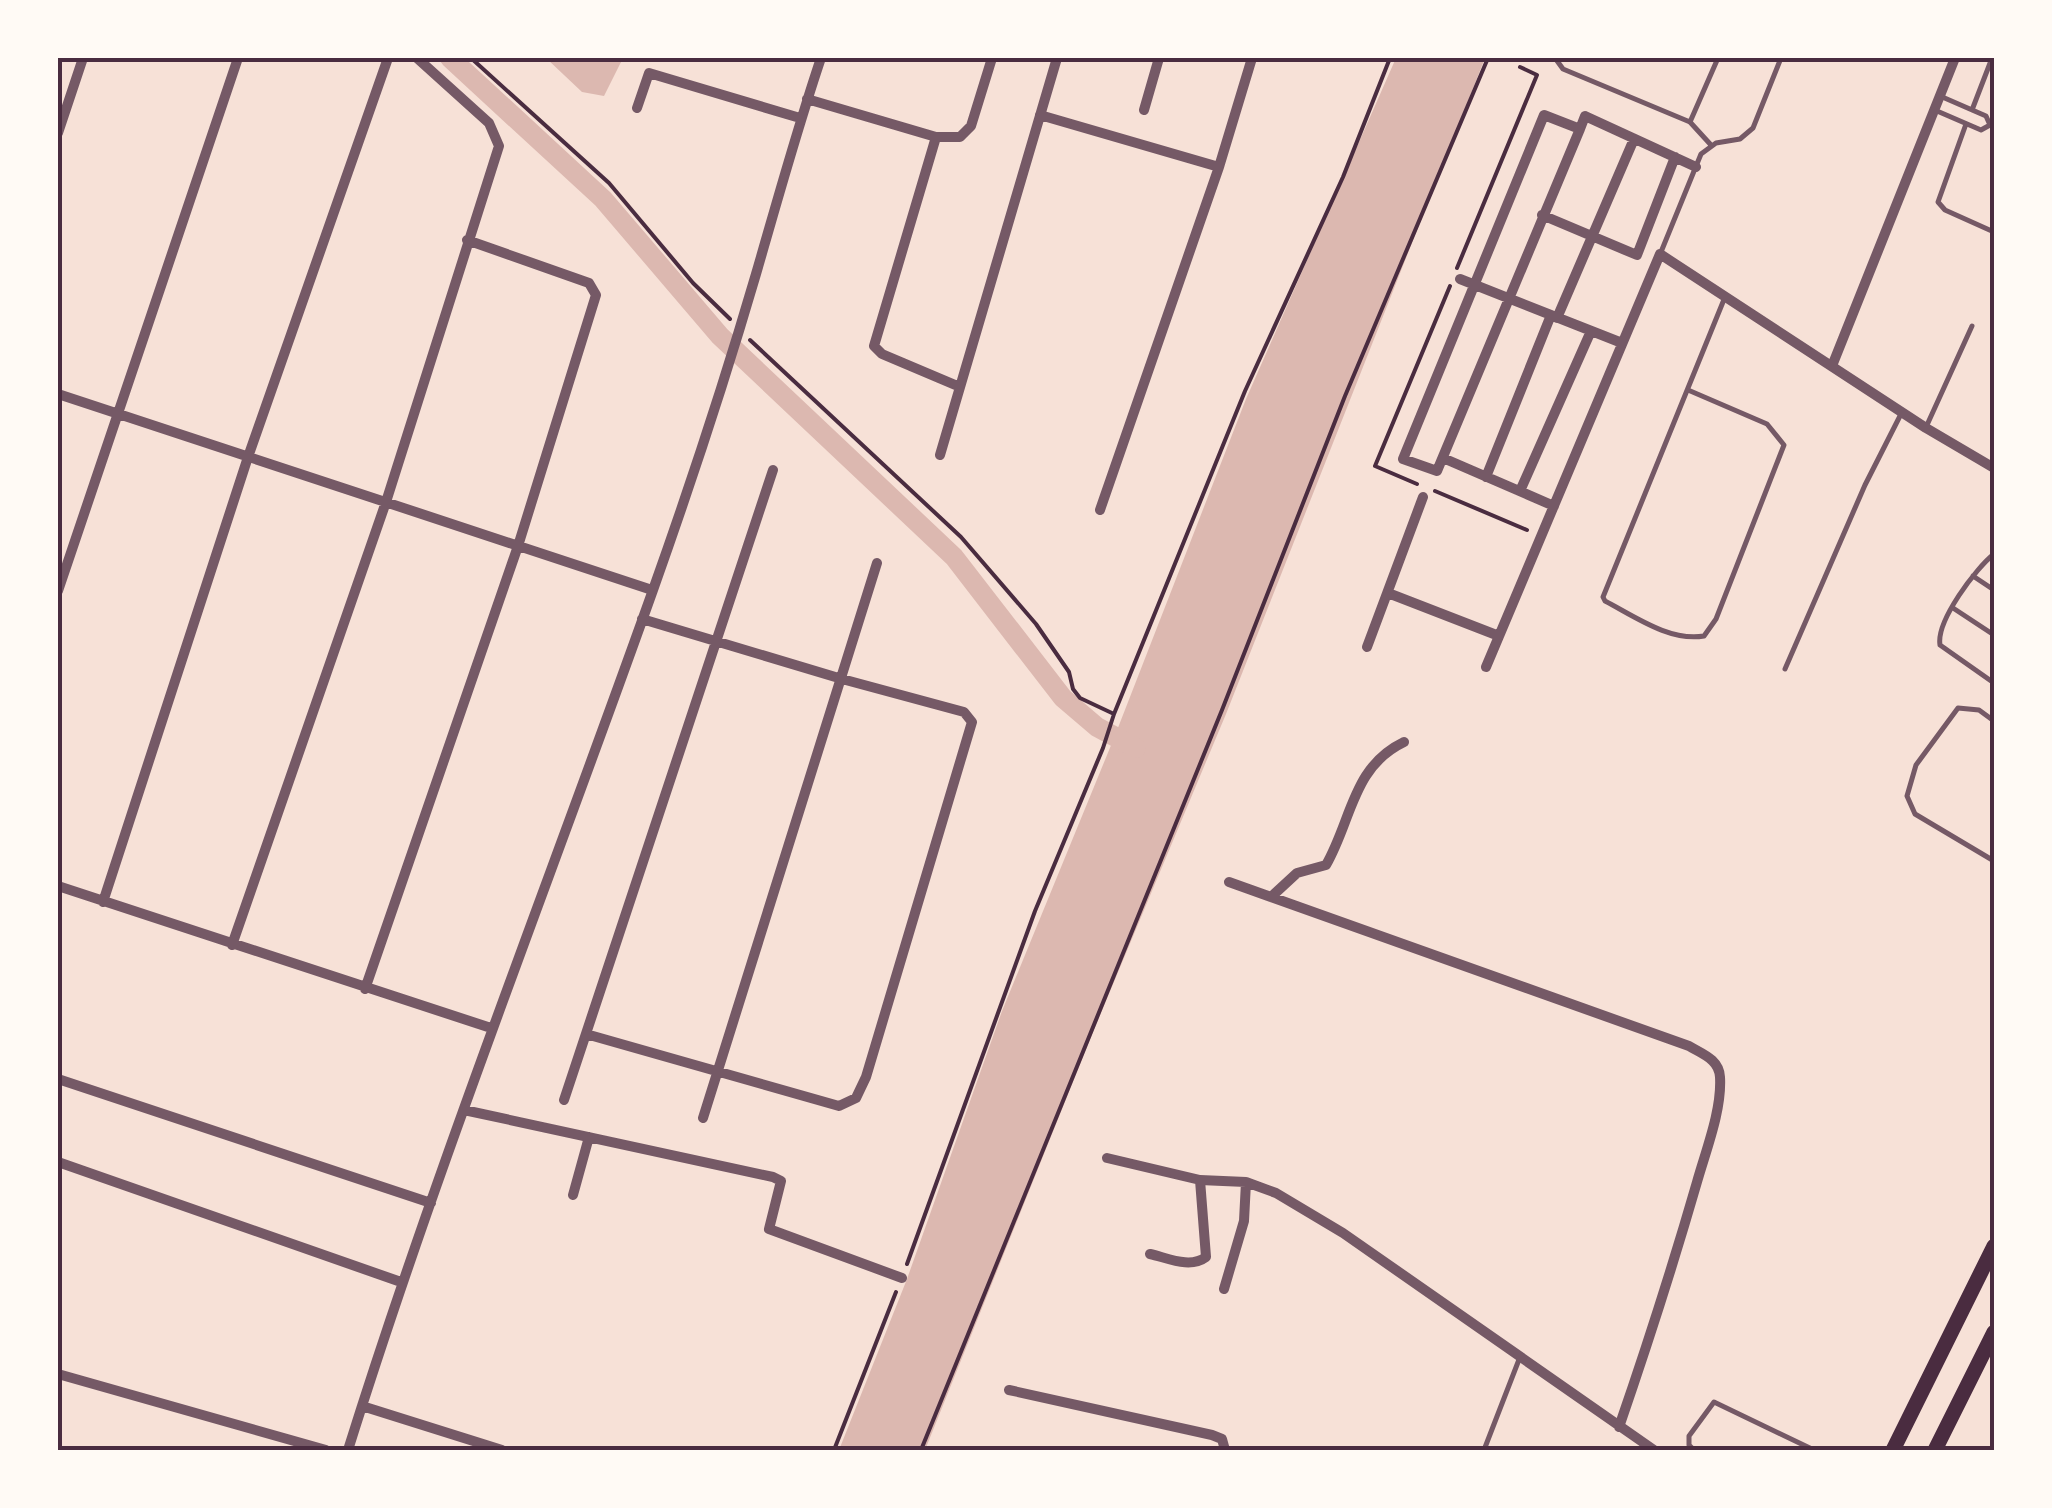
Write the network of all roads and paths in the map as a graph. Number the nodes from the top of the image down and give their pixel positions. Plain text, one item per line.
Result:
1 (83, 58) edge
2 (238, 58) edge
3 (388, 58) edge
4 (416, 58) edge
5 (471, 58) edge
6 (654, 58) edge
7 (820, 58) edge
8 (992, 58) edge
9 (1057, 58) edge
10 (1159, 58) edge
11 (1252, 58) edge
12 (1390, 58) edge
13 (1488, 58) edge
14 (1556, 58) edge
15 (1718, 58) edge
16 (1781, 58) edge
17 (1955, 58) edge
18 (1992, 58) edge
19 (1520, 67) dead end
20 (649, 73) junction
21 (1940, 96) junction
22 (806, 99) junction
23 (637, 108) dead end
24 (1144, 110) dead end
25 (1934, 110) junction
26 (1972, 110) junction
27 (1040, 115) junction
28 (800, 118) junction
29 (1690, 122) junction
30 (1966, 124) junction
31 (1992, 126) edge
32 (1580, 128) junction
33 (58, 133) edge
34 (936, 137) junction
35 (1634, 138) junction
36 (1711, 145) junction
37 (1675, 157) junction
38 (1219, 167) junction
39 (1696, 167) junction
40 (1542, 215) junction
41 (1994, 232) edge
42 (1592, 236) junction
43 (466, 240) junction
44 (1660, 254) junction
45 (1460, 279) dead end
46 (1473, 284) junction
47 (1726, 297) junction
48 (1507, 298) junction
49 (1554, 316) junction
50 (732, 322) dead end
51 (1972, 326) dead end
52 (1591, 331) junction
53 (745, 335) dead end
54 (1622, 344) junction
55 (1832, 366) junction
56 (960, 386) junction
57 (1688, 390) junction
58 (58, 394) edge
59 (1902, 412) junction
60 (118, 414) junction
61 (1926, 428) junction
62 (940, 455) dead end
63 (248, 457) junction
64 (1442, 458) junction
65 (1994, 468) edge
66 (773, 470) dead end
67 (1486, 476) junction
68 (1520, 491) junction
69 (1424, 498) dead end
70 (386, 502) junction
71 (1554, 506) junction
72 (1100, 510) dead end
73 (1541, 536) junction
74 (518, 546) junction
75 (1994, 554) edge
76 (877, 563) dead end
77 (1973, 576) junction
78 (652, 590) junction
79 (1994, 590) edge
80 (58, 591) edge
81 (1388, 593) junction
82 (1953, 608) junction
83 (642, 618) junction
84 (1994, 635) edge
85 (1499, 636) junction
86 (719, 640) junction
87 (1368, 647) dead end
88 (1486, 666) dead end
89 (1785, 668) dead end
90 (842, 680) junction
91 (1994, 683) edge
92 (1114, 714) junction
93 (1994, 721) edge
94 (1404, 742) dead end
95 (1994, 861) edge
96 (1229, 882) dead end
97 (58, 886) edge
98 (1271, 897) junction
99 (104, 902) junction
100 (232, 945) junction
101 (365, 989) junction
102 (491, 1028) junction
103 (586, 1034) junction
104 (718, 1069) junction
105 (58, 1080) edge
106 (564, 1100) dead end
107 (464, 1110) junction
108 (703, 1118) dead end
109 (589, 1137) junction
110 (1108, 1158) dead end
111 (58, 1162) edge
112 (1200, 1180) junction
113 (1246, 1182) junction
114 (572, 1194) dead end
115 (431, 1202) junction
116 (1994, 1246) edge
117 (1150, 1254) dead end
118 (902, 1278) junction
119 (401, 1282) junction
120 (1224, 1289) dead end
121 (1994, 1332) edge
122 (1520, 1357) junction
123 (58, 1374) edge
124 (1009, 1390) dead end
125 (362, 1406) junction
126 (1620, 1426) junction
127 (326, 1450) edge
128 (348, 1450) edge
129 (502, 1450) edge
130 (834, 1450) edge
131 (920, 1450) edge
132 (1225, 1450) edge
133 (1484, 1450) edge
134 (1654, 1450) edge
135 (1694, 1450) edge
136 (1814, 1450) edge
137 (1893, 1450) edge
138 (1935, 1450) edge

1 - 33 street
2 - 60 street
3 - 63 street
4 - 43 street
5 - 50 path
6 - 20 street
7 - 22 street
8 - 34 street
9 - 27 street
10 - 24 street
11 - 38 street
12 - 92 path
13 - 131 path
14 - 29 lane
15 - 29 lane
16 - 36 lane
17 - 21 street
18 - 26 lane
19 - 73 path
20 - 23 street
20 - 28 street
21 - 25 street
21 - 26 lane
22 - 28 street
22 - 34 street
25 - 30 lane
25 - 55 street
26 - 31 lane
27 - 38 street
27 - 56 street
28 - 78 street
29 - 36 lane
30 - 31 lane
30 - 41 lane
32 - 35 street
32 - 40 street
32 - 46 street
34 - 56 street
35 - 37 street
35 - 42 street
36 - 39 lane
37 - 39 street
37 - 42 street
38 - 72 street
39 - 44 lane
40 - 42 street
40 - 48 street
42 - 49 street
43 - 70 street
43 - 74 street
44 - 47 street
44 - 54 street
45 - 46 street
46 - 48 street
46 - 64 street
47 - 55 street
47 - 57 lane
48 - 49 street
48 - 64 street
49 - 52 street
49 - 67 street
51 - 61 lane
52 - 54 street
52 - 68 street
53 - 92 path
54 - 71 street
55 - 59 street
56 - 62 street
57 - 57 lane
58 - 60 street
59 - 61 street
59 - 89 lane
60 - 63 street
60 - 80 street
61 - 65 street
63 - 70 street
63 - 99 street
64 - 67 street
66 - 86 street
67 - 68 street
68 - 71 street
69 - 81 street
70 - 74 street
70 - 100 street
71 - 73 street
73 - 85 street
74 - 78 street
74 - 101 street
75 - 77 lane
76 - 90 street
77 - 79 lane
77 - 82 lane
78 - 83 street
81 - 85 street
81 - 87 street
82 - 84 lane
82 - 91 lane
83 - 86 street
83 - 102 street
85 - 88 street
86 - 90 street
86 - 103 street
90 - 104 street
90 - 104 street
92 - 118 path
93 - 95 lane
94 - 98 street
96 - 98 street
97 - 99 street
98 - 126 street
99 - 100 street
100 - 101 street
101 - 102 street
102 - 107 street
103 - 104 street
103 - 106 street
104 - 108 street
105 - 115 street
107 - 109 street
107 - 115 street
109 - 114 street
109 - 118 street
110 - 112 street
111 - 119 street
112 - 113 street
112 - 117 street
113 - 120 street
113 - 122 street
115 - 119 street
116 - 137 main road
118 - 130 path
119 - 125 street
121 - 138 main road
122 - 126 street
122 - 133 lane
123 - 127 street
124 - 132 street
125 - 128 street
125 - 129 street
126 - 134 street
135 - 136 lane

